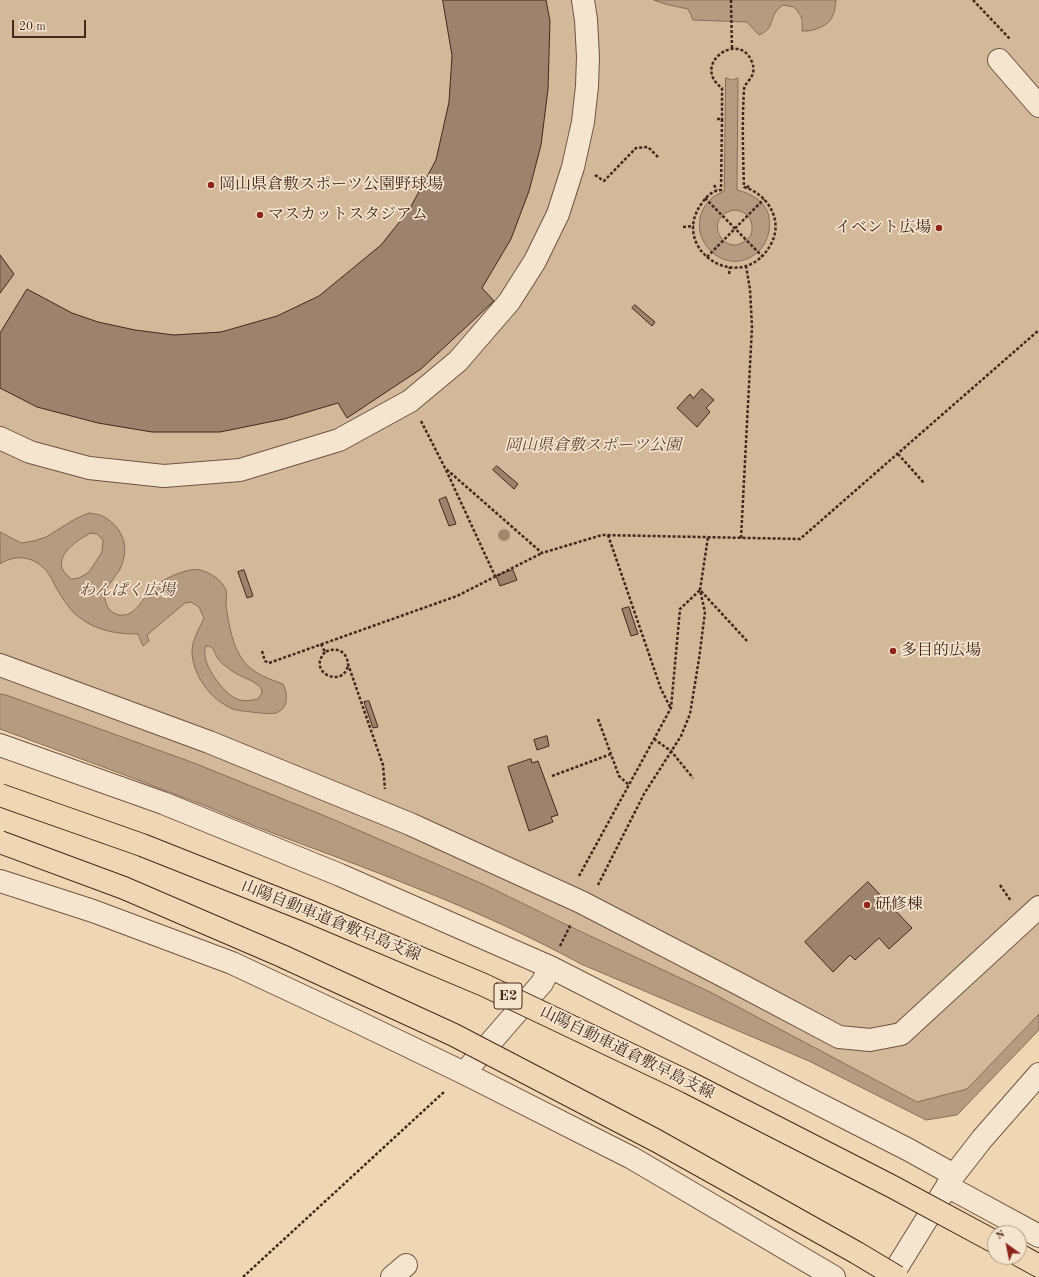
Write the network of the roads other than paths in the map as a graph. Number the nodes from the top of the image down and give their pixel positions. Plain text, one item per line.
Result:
1 (583, 0) edge
2 (1005, 67) dead end
3 (1039, 106) edge
4 (0, 438) edge
5 (0, 665) edge
6 (0, 745) edge
7 (0, 795) edge
8 (0, 842) edge
9 (0, 881) edge
10 (1039, 907) edge
11 (554, 958) junction
12 (464, 1073) junction
13 (1039, 1074) edge
14 (950, 1181) junction
15 (1039, 1236) edge
16 (987, 1238) edge
17 (1027, 1259) edge
18 (1039, 1266) edge
19 (834, 1277) edge
20 (891, 1277) edge
21 (898, 1277) edge

1 - 4 street
2 - 3 street
5 - 10 street
6 - 11 street
7 - 16 highway, 山陽自動車道倉敷早島支線 / E2, bridge
8 - 21 highway, bridge
9 - 12 street
11 - 12 street
11 - 14 street
12 - 19 street
13 - 14 street
14 - 15 street
14 - 20 street
17 - 18 highway

